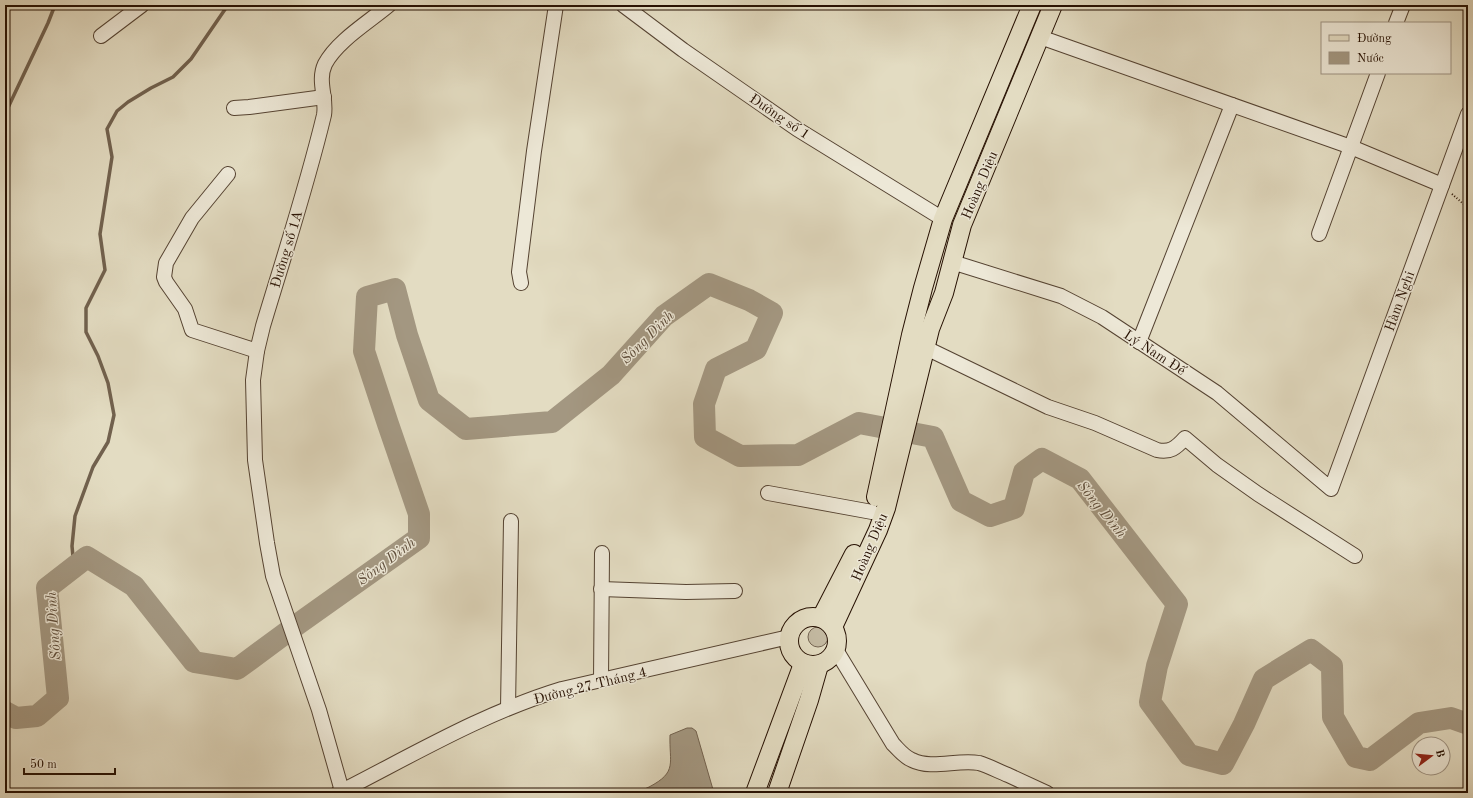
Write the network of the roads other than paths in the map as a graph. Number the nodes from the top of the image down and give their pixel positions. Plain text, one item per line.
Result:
1 (142, 5) edge
2 (389, 5) edge
3 (556, 5) edge
4 (623, 5) edge
5 (1403, 5) edge
6 (1030, 9) edge
7 (1050, 13) edge
8 (1396, 22) edge
9 (101, 36) dead end
10 (1040, 37) junction
11 (1378, 74) edge
12 (324, 97) junction
13 (1232, 105) junction
14 (234, 108) dead end
15 (1468, 114) edge
16 (1351, 147) junction
17 (228, 174) dead end
18 (1442, 185) junction
19 (942, 219) junction
20 (1319, 234) dead end
21 (952, 262) junction
22 (521, 284) dead end
23 (1139, 342) junction
24 (926, 348) junction
25 (257, 351) junction
26 (913, 367) junction
27 (891, 463) junction
28 (1331, 489) joint
29 (768, 493) dead end
30 (872, 512) junction
31 (511, 521) dead end
32 (602, 553) dead end
33 (1355, 556) dead end
34 (601, 589) junction
35 (735, 591) dead end
36 (827, 622) junction
37 (789, 637) junction
38 (836, 650) junction
39 (811, 664) junction
40 (601, 680) junction
41 (508, 708) junction
42 (340, 792) edge
43 (755, 793) edge
44 (777, 793) edge
45 (1047, 793) edge

1 - 9 street
2 - 12 street, Đường số 1A
3 - 22 street
4 - 19 street, Đường số 1
5 - 8 street
6 - 7 main road
6 - 19 main road, Hoàng Diệu
7 - 10 main road, Hoàng Diệu
10 - 13 street
10 - 21 main road, Hoàng Diệu
11 - 16 street
12 - 14 street
12 - 25 street, Đường số 1A
13 - 16 street
13 - 23 street
15 - 18 street, Hàm Nghi
16 - 18 street
16 - 20 street
17 - 25 street
18 - 28 street, Hàm Nghi
19 - 26 main road, Hoàng Diệu
21 - 23 street, Lý Nam Đế
21 - 24 main road, Hoàng Diệu
23 - 28 street, Lý Nam Đế
24 - 26 main road, Hoàng Diệu
24 - 33 street
25 - 42 street, Đường số 1A
26 - 27 main road
27 - 30 main road, Hoàng Diệu
27 - 36 main road, Hoàng Diệu
29 - 30 street
30 - 36 main road, Hoàng Diệu
31 - 41 street
32 - 34 street
34 - 35 street
34 - 40 street
36 - 37 main road
36 - 38 main road
37 - 39 main road
37 - 40 street, Đường 27 Tháng 4
38 - 39 main road
38 - 45 street
39 - 43 main road
39 - 44 main road
40 - 41 street, Đường 27 Tháng 4
41 - 42 street, Đường 27 Tháng 4

